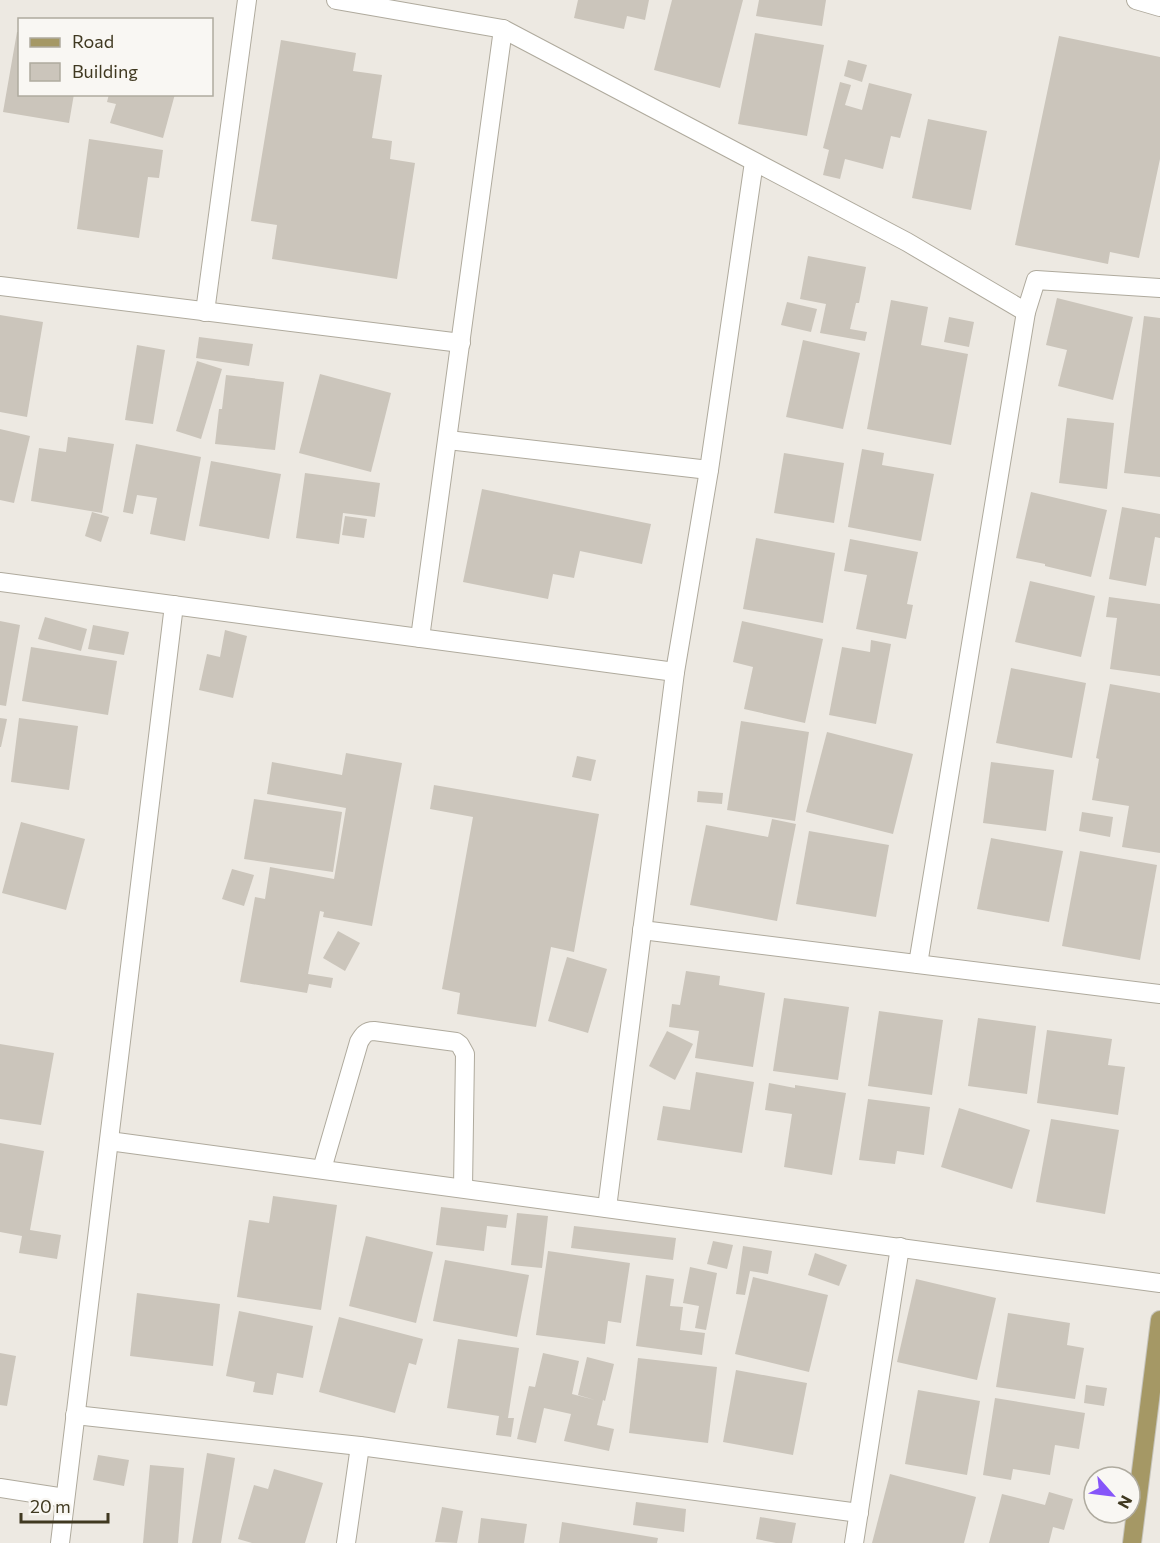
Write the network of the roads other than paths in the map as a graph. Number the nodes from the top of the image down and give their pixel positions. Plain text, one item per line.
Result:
1 (247, 0) edge
2 (336, 0) edge
3 (1137, 0) edge
4 (1160, 7) edge
5 (504, 29) junction
6 (754, 162) junction
7 (0, 286) edge
8 (1160, 288) edge
9 (204, 312) junction
10 (1026, 312) junction
11 (461, 343) junction
12 (448, 440) junction
13 (709, 470) junction
14 (0, 582) edge
15 (174, 605) junction
16 (420, 638) junction
17 (675, 672) junction
18 (642, 930) junction
19 (918, 964) junction
20 (1160, 994) edge
21 (109, 1141) junction
22 (322, 1169) junction
23 (463, 1188) junction
24 (607, 1208) junction
25 (900, 1247) junction
26 (1160, 1283) edge
27 (1160, 1320) edge
28 (75, 1415) junction
29 (360, 1446) junction
30 (0, 1488) edge
31 (65, 1498) junction
32 (859, 1513) junction
33 (60, 1543) edge
34 (346, 1543) edge
35 (854, 1543) edge
36 (1132, 1543) edge

1 - 9 street
2 - 5 street
3 - 4 street
5 - 6 street
5 - 11 street
6 - 10 street
6 - 13 street
7 - 9 street
8 - 10 street
9 - 11 street
10 - 19 street
11 - 12 street
12 - 13 street
12 - 16 street
13 - 17 street
14 - 15 street
15 - 16 street
15 - 21 street
16 - 17 street
17 - 18 street
18 - 19 street
18 - 24 street
19 - 20 street
21 - 22 street
21 - 28 street
22 - 23 street
22 - 23 street
23 - 24 street
24 - 25 street
25 - 26 street
25 - 32 street
27 - 36 main road
28 - 29 street
28 - 31 street
29 - 32 street
29 - 34 street
30 - 31 street
31 - 33 street
32 - 35 street

